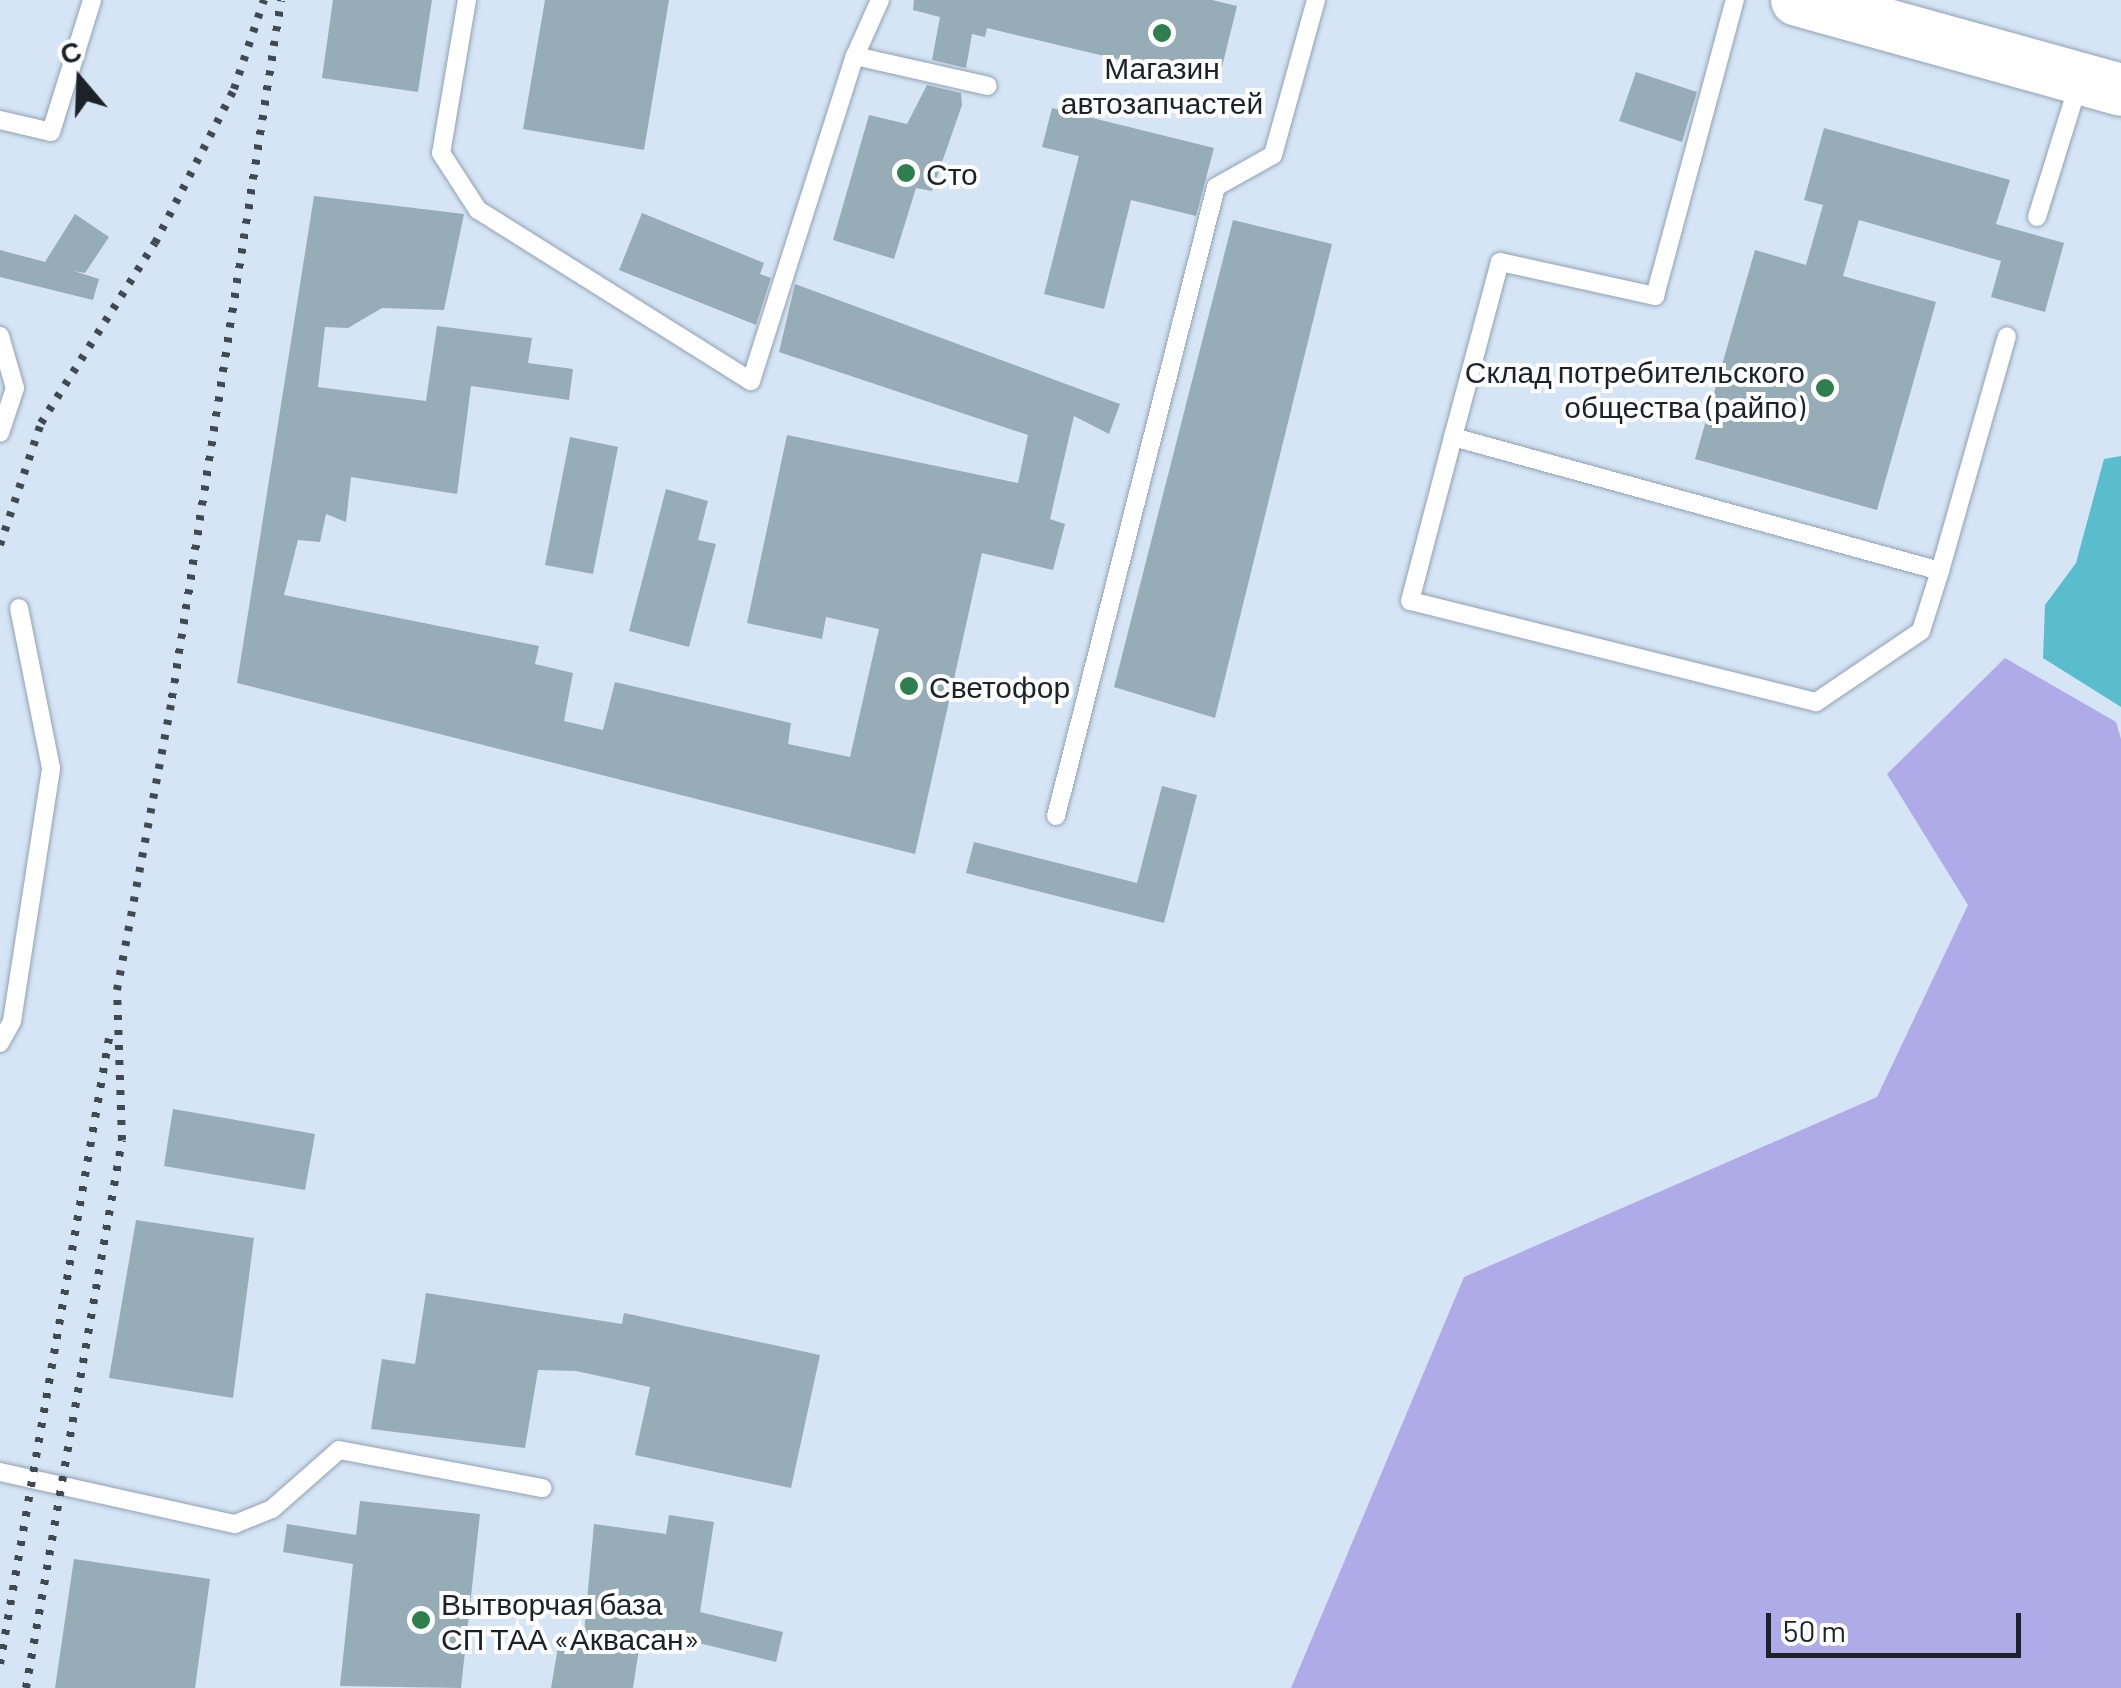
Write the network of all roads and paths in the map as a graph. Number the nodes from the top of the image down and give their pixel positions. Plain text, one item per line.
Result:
1 (92, 0) edge
2 (468, 0) edge
3 (880, 0) edge
4 (1316, 0) edge
5 (1735, 0) edge
6 (1796, 0) edge
7 (856, 56) junction
8 (2100, 85) edge
9 (988, 86) dead end
10 (0, 120) edge
11 (2037, 216) dead end
12 (0, 336) edge
13 (2006, 336) dead end
14 (0, 432) edge
15 (1454, 436) junction
16 (1940, 571) junction
17 (19, 608) dead end
18 (1056, 816) dead end
19 (0, 1042) edge
20 (0, 1472) edge
21 (542, 1488) dead end

1 - 10 lane
2 - 7 lane
3 - 7 lane
4 - 18 lane
5 - 15 lane
6 - 8 street
7 - 9 lane
8 - 11 lane
12 - 14 lane
13 - 16 lane
15 - 16 lane
15 - 16 lane
17 - 19 lane
20 - 21 lane

